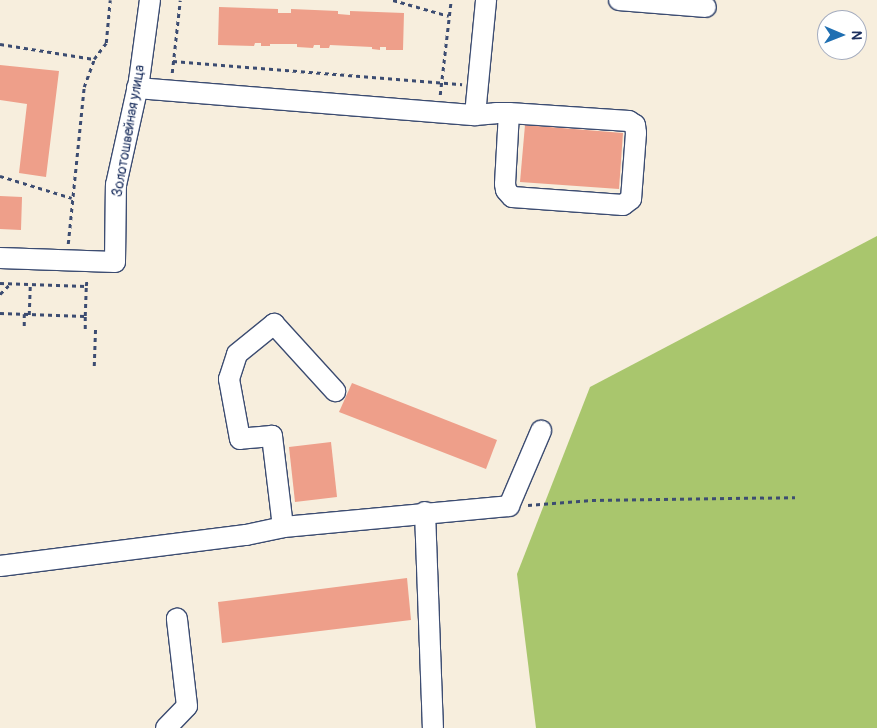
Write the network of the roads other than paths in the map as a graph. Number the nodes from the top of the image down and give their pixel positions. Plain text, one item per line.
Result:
1 (150, 0) edge
2 (486, 0) edge
3 (619, 0) edge
4 (706, 7) dead end
5 (137, 88) junction
6 (509, 113) junction
7 (475, 115) junction
8 (0, 258) edge
9 (335, 391) dead end
10 (541, 431) dead end
11 (424, 512) junction
12 (283, 527) junction
13 (0, 566) edge
14 (176, 619) dead end
15 (166, 728) edge
16 (433, 728) edge

1 - 5 street, Золотошвейная улица
2 - 7 street
3 - 4 street
5 - 7 street
5 - 8 street, Золотошвейная улица
6 - 6 street
6 - 7 street
9 - 12 street
10 - 11 street
11 - 12 street
11 - 16 street
12 - 13 street
14 - 15 street

